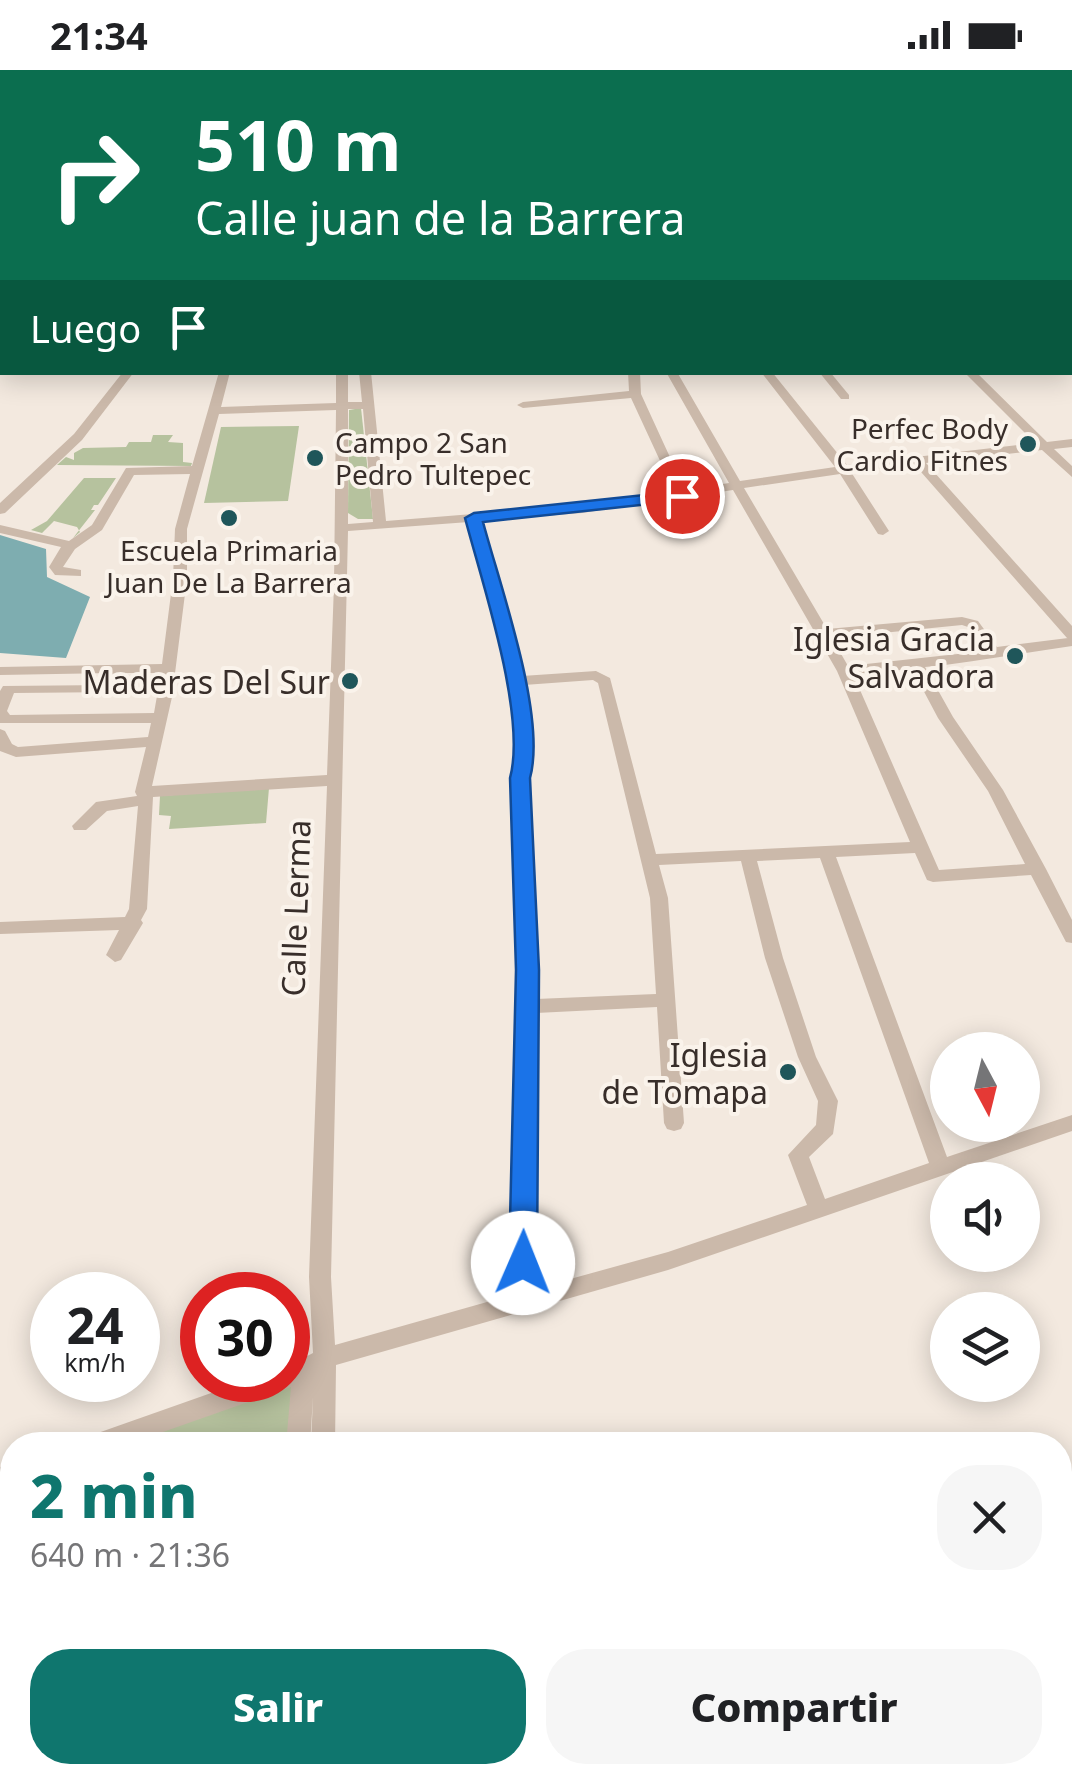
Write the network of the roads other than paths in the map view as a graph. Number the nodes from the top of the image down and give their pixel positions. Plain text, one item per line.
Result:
1 (127, 375) edge
2 (224, 375) edge
3 (342, 375) edge
4 (365, 375) edge
5 (634, 375) edge
6 (673, 375) edge
7 (768, 375) edge
8 (827, 375) edge
9 (973, 375) edge
10 (635, 394) junction
11 (845, 397) dead end
12 (368, 404) junction
13 (341, 405) junction
14 (523, 405) dead end
15 (213, 412) junction
16 (1072, 443) edge
17 (1047, 444) junction
18 (916, 459) junction
19 (122, 467) dead end
20 (198, 469) junction
21 (843, 470) junction
22 (1072, 473) edge
23 (734, 486) junction
24 (682, 496) junction
25 (0, 510) edge
26 (474, 518) junction
27 (380, 524) junction
28 (341, 528) junction
29 (0, 530) edge
30 (883, 530) dead end
31 (69, 546) junction
32 (76, 573) dead end
33 (824, 634) junction
34 (1072, 638) edge
35 (993, 652) junction
36 (917, 665) junction
37 (168, 668) junction
38 (120, 670) junction
39 (0, 671) edge
40 (844, 671) junction
41 (516, 681) junction
42 (4, 689) edge
43 (0, 714) edge
44 (160, 718) junction
45 (0, 734) edge
46 (153, 742) junction
47 (335, 780) junction
48 (145, 796) junction
49 (80, 826) dead end
50 (919, 847) junction
51 (826, 851) junction
52 (747, 854) junction
53 (652, 860) junction
54 (1038, 869) junction
55 (134, 922) junction
56 (0, 928) edge
57 (1072, 937) edge
58 (116, 955) dead end
59 (666, 1000) junction
60 (526, 1006) junction
61 (1072, 1122) edge
62 (674, 1123) dead end
63 (939, 1162) edge
64 (952, 1162) edge
65 (930, 1170) edge
66 (819, 1210) junction
67 (523, 1300) junction
68 (326, 1358) junction
69 (310, 1366) edge
70 (216, 1402) edge
71 (296, 1402) edge
72 (132, 1432) edge
73 (297, 1432) edge
74 (324, 1432) edge

1 - 25 street
2 - 15 street
3 - 13 street, Calle Lerma
4 - 12 street
5 - 10 street
6 - 23 street
7 - 21 street
8 - 11 street
9 - 17 street
10 - 14 street
10 - 24 street
12 - 13 street
12 - 27 street
13 - 15 street
13 - 28 street, Calle Lerma
15 - 20 street
16 - 17 street
17 - 18 street
17 - 22 street
18 - 21 street
18 - 34 street
19 - 20 street
20 - 31 street
20 - 37 street
21 - 23 street
21 - 30 street
23 - 24 street
23 - 33 street
24 - 26 street
26 - 27 street
26 - 41 street
27 - 28 street
28 - 47 street, Calle Lerma
29 - 31 street
31 - 32 street
33 - 35 street
33 - 40 street
34 - 35 street
35 - 36 street
36 - 40 street
36 - 54 street
37 - 38 street
37 - 44 street
38 - 39 street
38 - 42 street
40 - 50 street
41 - 53 street
41 - 60 street
42 - 43 street
43 - 44 street
44 - 46 street
45 - 46 street
46 - 48 street
47 - 48 street
47 - 68 street, Calle Lerma
48 - 49 street
48 - 55 street
50 - 51 street
50 - 54 street
51 - 52 street
51 - 63 street
52 - 53 street
52 - 66 street
53 - 59 street
54 - 57 street
55 - 56 street
55 - 58 street
59 - 60 street
59 - 62 street
60 - 67 street
61 - 64 street
65 - 66 street
66 - 67 street
67 - 68 street
68 - 69 street
68 - 74 street, Calle Lerma
70 - 72 street
71 - 73 street

